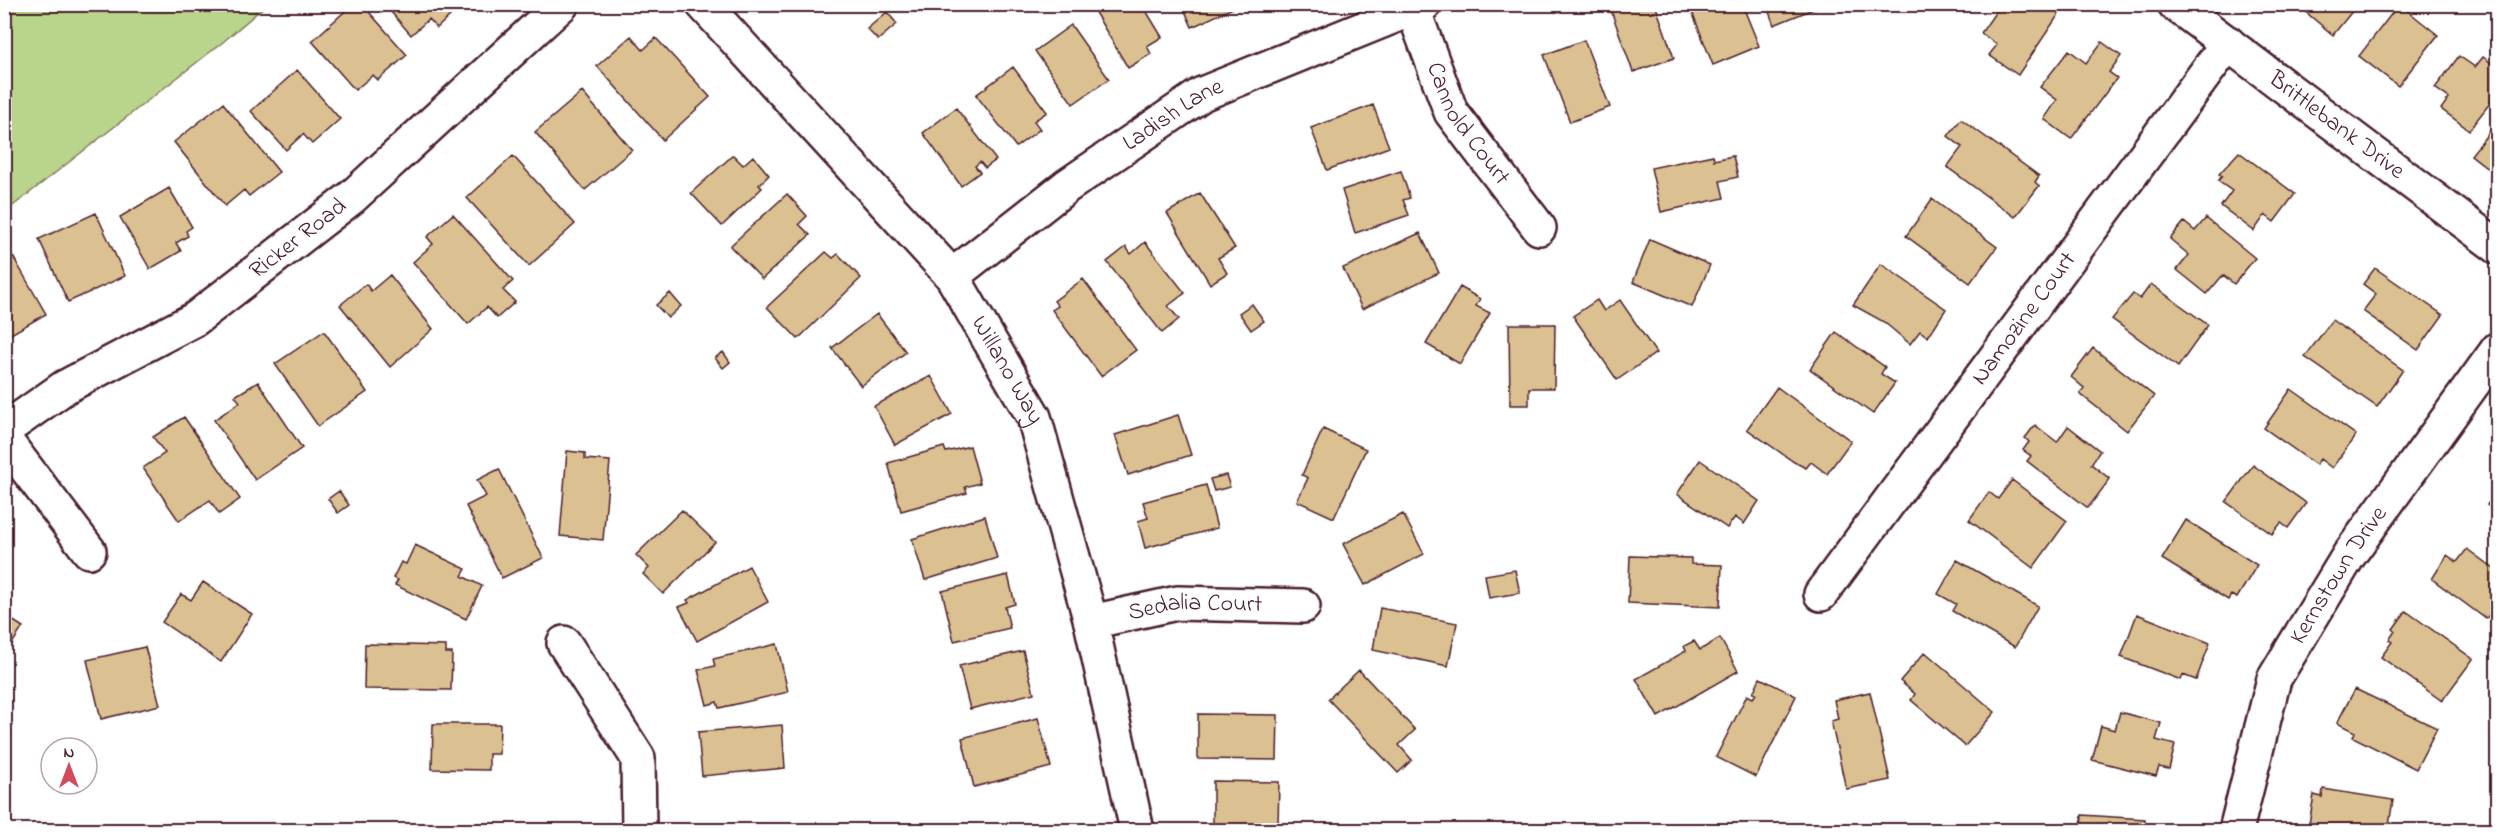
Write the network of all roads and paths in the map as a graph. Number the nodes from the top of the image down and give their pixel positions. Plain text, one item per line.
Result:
1 (562, 4) edge
2 (702, 4) edge
3 (2175, 4) edge
4 (1418, 7) edge
5 (2228, 44) junction
6 (1539, 228) dead end
7 (2498, 247) edge
8 (952, 276) junction
9 (2498, 349) edge
10 (4, 430) edge
11 (4, 439) edge
12 (89, 551) dead end
13 (1821, 594) dead end
14 (1303, 606) dead end
15 (1091, 622) junction
16 (564, 643) dead end
17 (639, 831) edge
18 (1137, 831) edge
19 (2236, 831) edge

1 - 10 street, Ricker Road
2 - 8 street, Willano Way
3 - 5 street, Brittlebank Drive
4 - 6 street, Cannold Court
4 - 8 street, Ladish Lane
5 - 7 street, Brittlebank Drive
5 - 13 street, Namozine Court
8 - 15 street, Willano Way
9 - 19 street, Kernstown Drive
11 - 12 street
14 - 15 street, Sedalia Court
15 - 18 street, Willano Way
16 - 17 street

